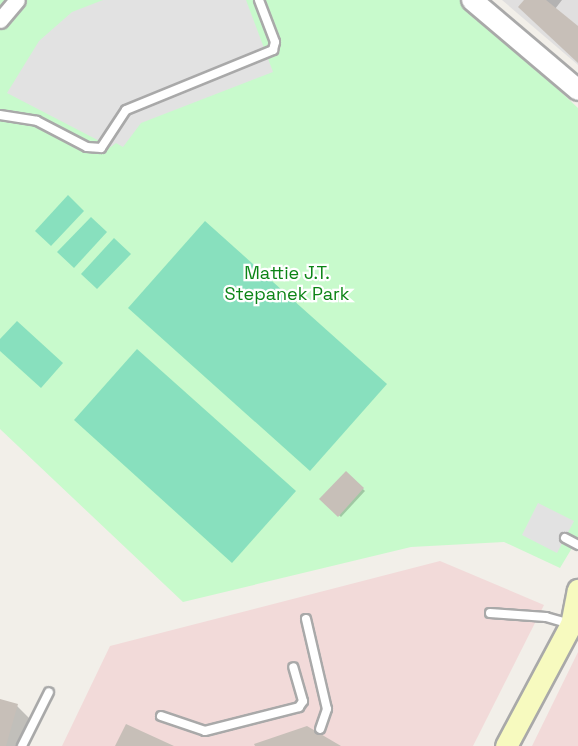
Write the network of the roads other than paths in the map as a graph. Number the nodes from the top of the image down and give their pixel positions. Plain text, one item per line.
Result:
1 (17, 0) edge
2 (259, 0) edge
3 (482, 3) edge
4 (0, 20) edge
5 (578, 90) edge
6 (0, 115) edge
7 (565, 538) dead end
8 (578, 545) edge
9 (578, 590) edge
10 (490, 613) dead end
11 (575, 618) edge
12 (306, 619) dead end
13 (293, 667) dead end
14 (49, 692) dead end
15 (161, 716) dead end
16 (321, 729) dead end
17 (22, 746) edge
18 (506, 746) edge

1 - 4 street
2 - 6 lane
3 - 5 street
7 - 8 lane
9 - 11 main road
10 - 11 lane
11 - 18 main road
12 - 16 lane
13 - 15 lane
14 - 17 lane

